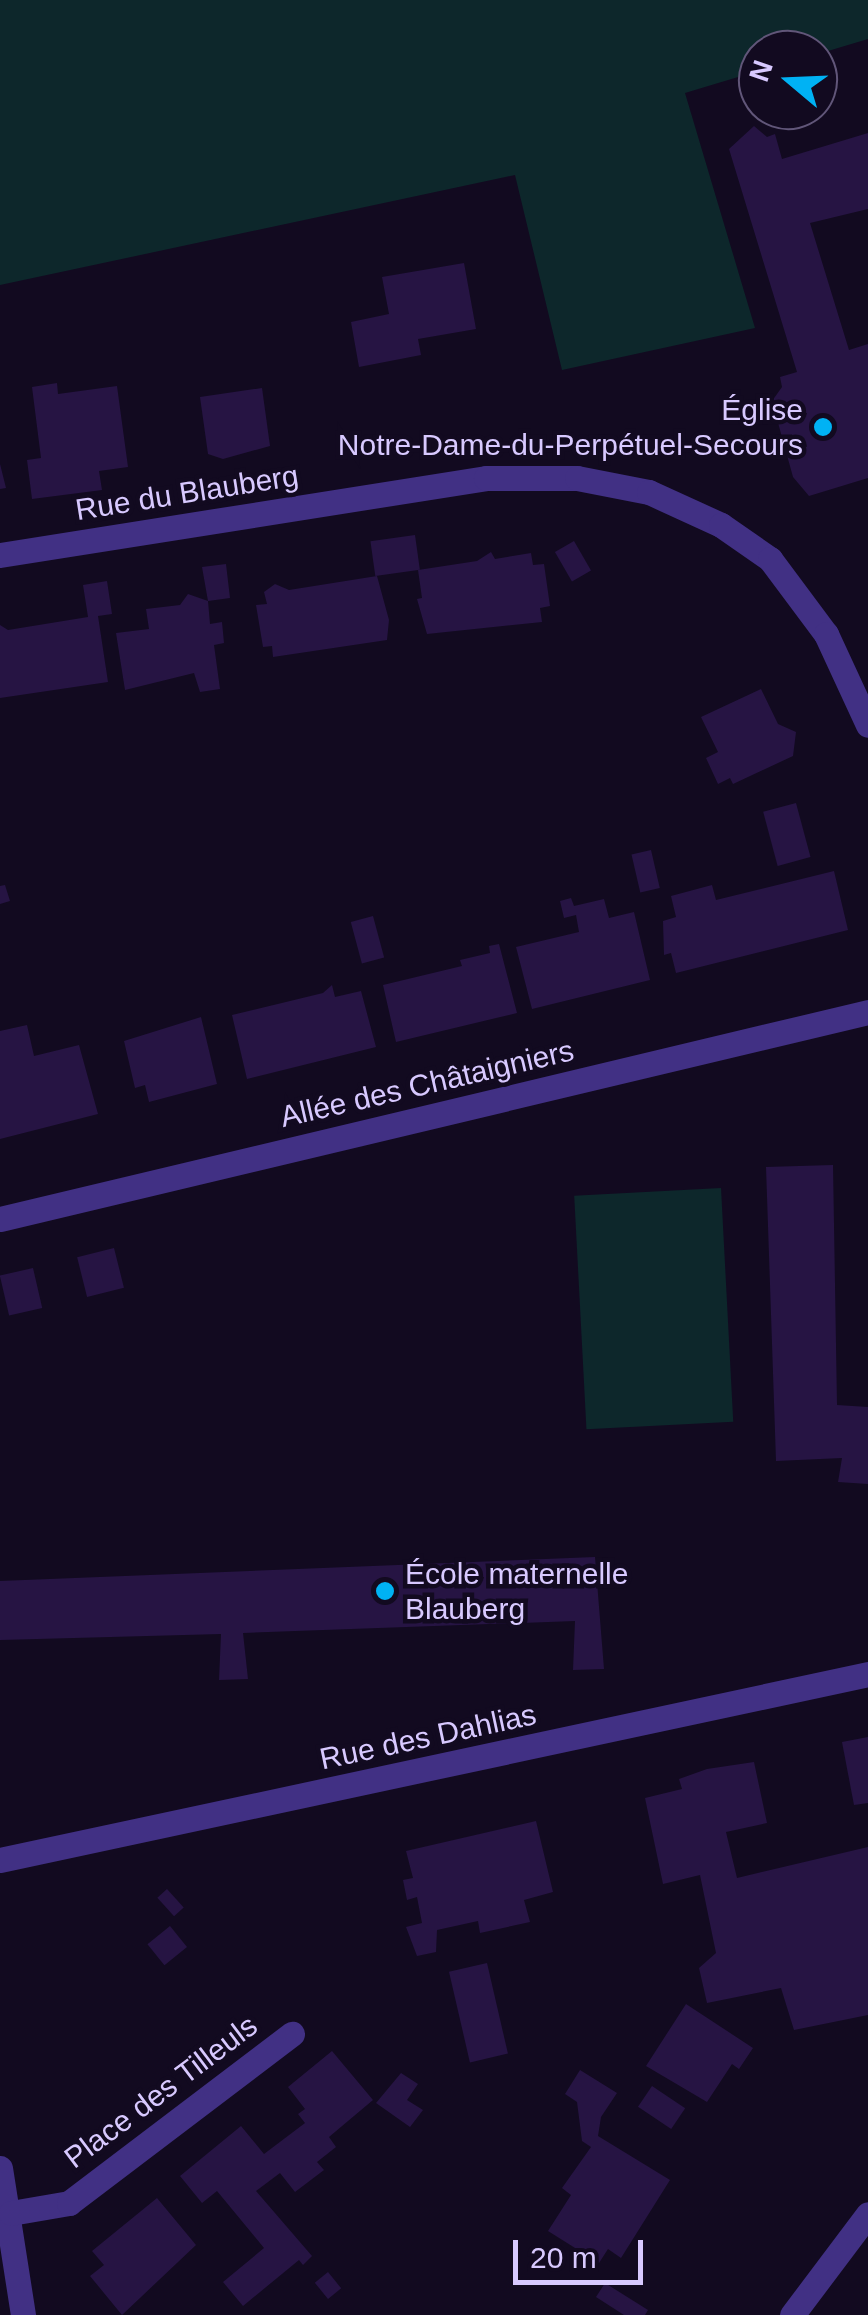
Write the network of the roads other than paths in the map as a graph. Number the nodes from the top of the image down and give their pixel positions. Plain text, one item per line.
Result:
1 (0, 555) edge
2 (868, 725) edge
3 (868, 1012) edge
4 (0, 1219) edge
5 (868, 1674) edge
6 (0, 1860) edge
7 (292, 2034) dead end
8 (0, 2168) edge
9 (11, 2213) junction
10 (868, 2214) edge
11 (23, 2315) edge
12 (792, 2315) edge

1 - 2 street, Rue du Blauberg
3 - 4 street, Allée des Châtaigniers
5 - 6 street, Rue des Dahlias
7 - 9 street, Place des Tilleuls
8 - 9 street
9 - 11 street
10 - 12 street

